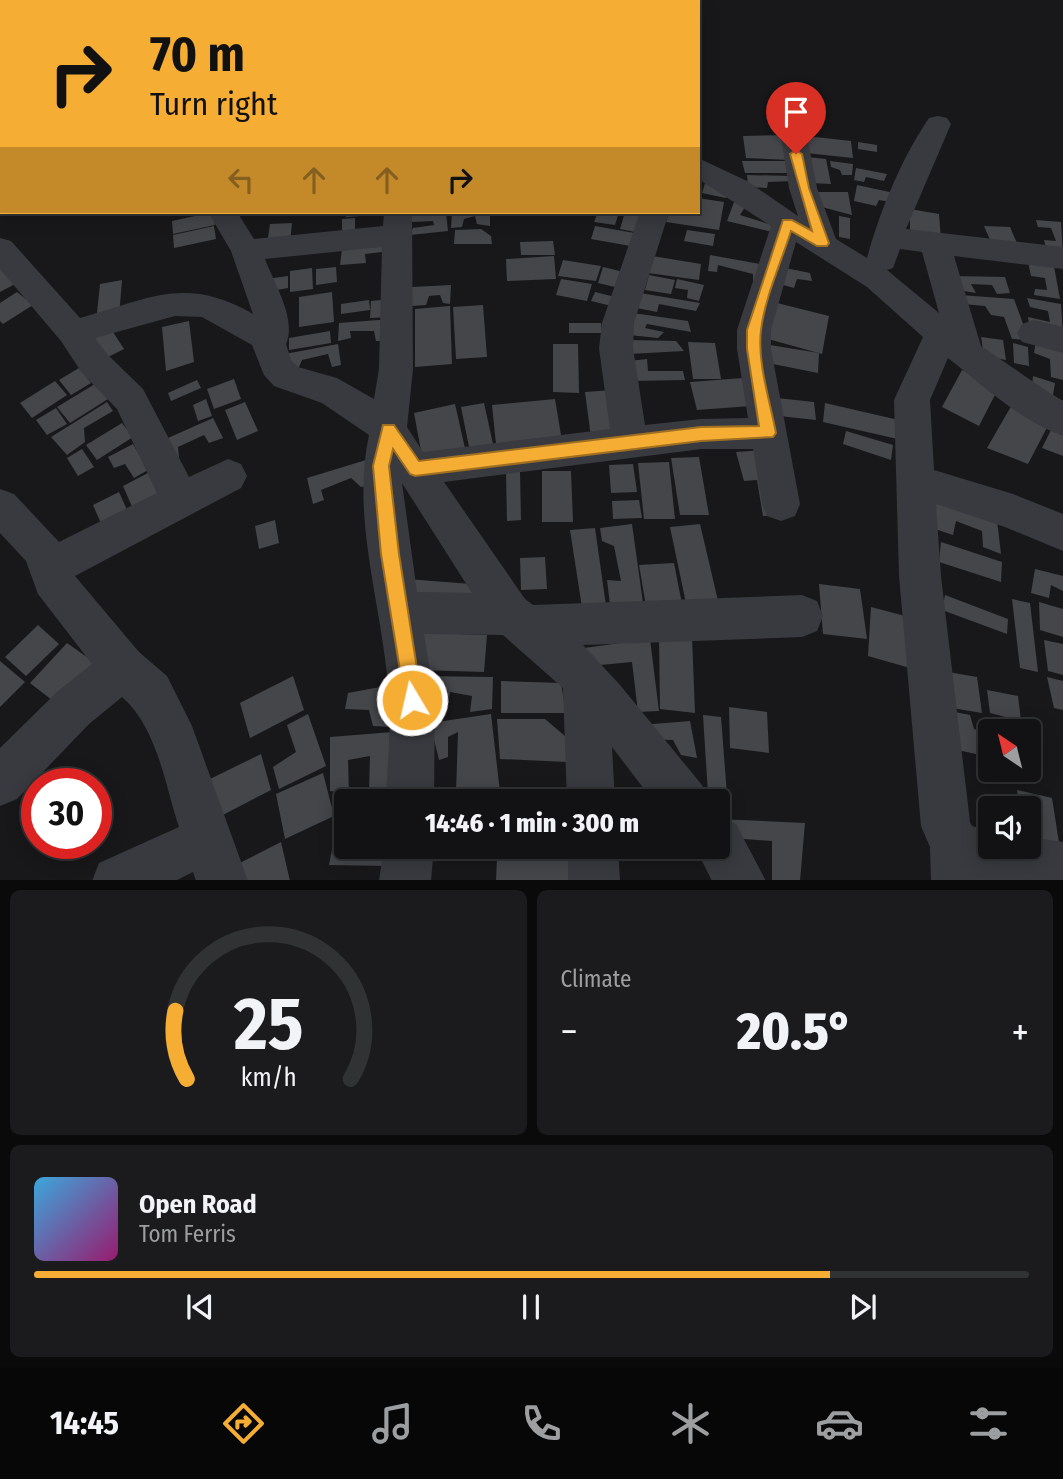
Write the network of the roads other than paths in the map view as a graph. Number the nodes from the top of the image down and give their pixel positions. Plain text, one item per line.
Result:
1 (938, 124) dead end
2 (793, 131) dead end
3 (700, 168) edge
4 (223, 214) edge
5 (653, 214) edge
6 (398, 223) edge
7 (787, 223) junction
8 (887, 237) junction
9 (822, 243) junction
10 (935, 244) junction
11 (0, 249) edge
12 (246, 250) junction
13 (1063, 258) edge
14 (878, 279) junction
15 (73, 332) junction
16 (270, 342) junction
17 (954, 343) junction
18 (1063, 421) edge
19 (388, 430) junction
20 (768, 433) junction
21 (630, 444) junction
22 (415, 469) junction
23 (228, 476) dead end
24 (914, 480) junction
25 (180, 499) junction
26 (781, 504) dead end
27 (0, 506) edge
28 (1063, 533) edge
29 (52, 570) junction
30 (399, 613) junction
31 (802, 616) dead end
32 (519, 620) junction
33 (123, 668) junction
34 (585, 681) junction
35 (6, 766) edge
36 (410, 789) edge
37 (590, 789) edge
38 (674, 789) edge
39 (408, 859) edge
40 (593, 859) edge
41 (728, 859) edge
42 (216, 860) edge
43 (956, 863) edge
44 (1063, 867) edge
45 (117, 880) edge
46 (405, 880) edge
47 (594, 880) edge
48 (741, 880) edge

1 - 8 street
2 - 9 street
3 - 7 street
4 - 12 street
5 - 21 street
6 - 12 street
6 - 19 street
7 - 9 street
7 - 20 street
8 - 10 street
8 - 14 street
9 - 14 street
10 - 13 street
10 - 17 street
11 - 15 street
12 - 16 street
14 - 17 street
15 - 16 street
15 - 25 street
16 - 19 street
17 - 18 street
17 - 24 street
19 - 22 street
19 - 30 street
20 - 21 street
20 - 26 street
21 - 22 street
22 - 32 street
23 - 25 street
24 - 28 street
24 - 43 street
25 - 29 street
27 - 29 street
29 - 33 street
30 - 32 street
30 - 36 street
31 - 32 street
32 - 34 street
33 - 35 street
33 - 42 street
34 - 37 street
34 - 38 street
39 - 46 street
40 - 47 street
41 - 48 street
42 - 45 street
43 - 44 street

